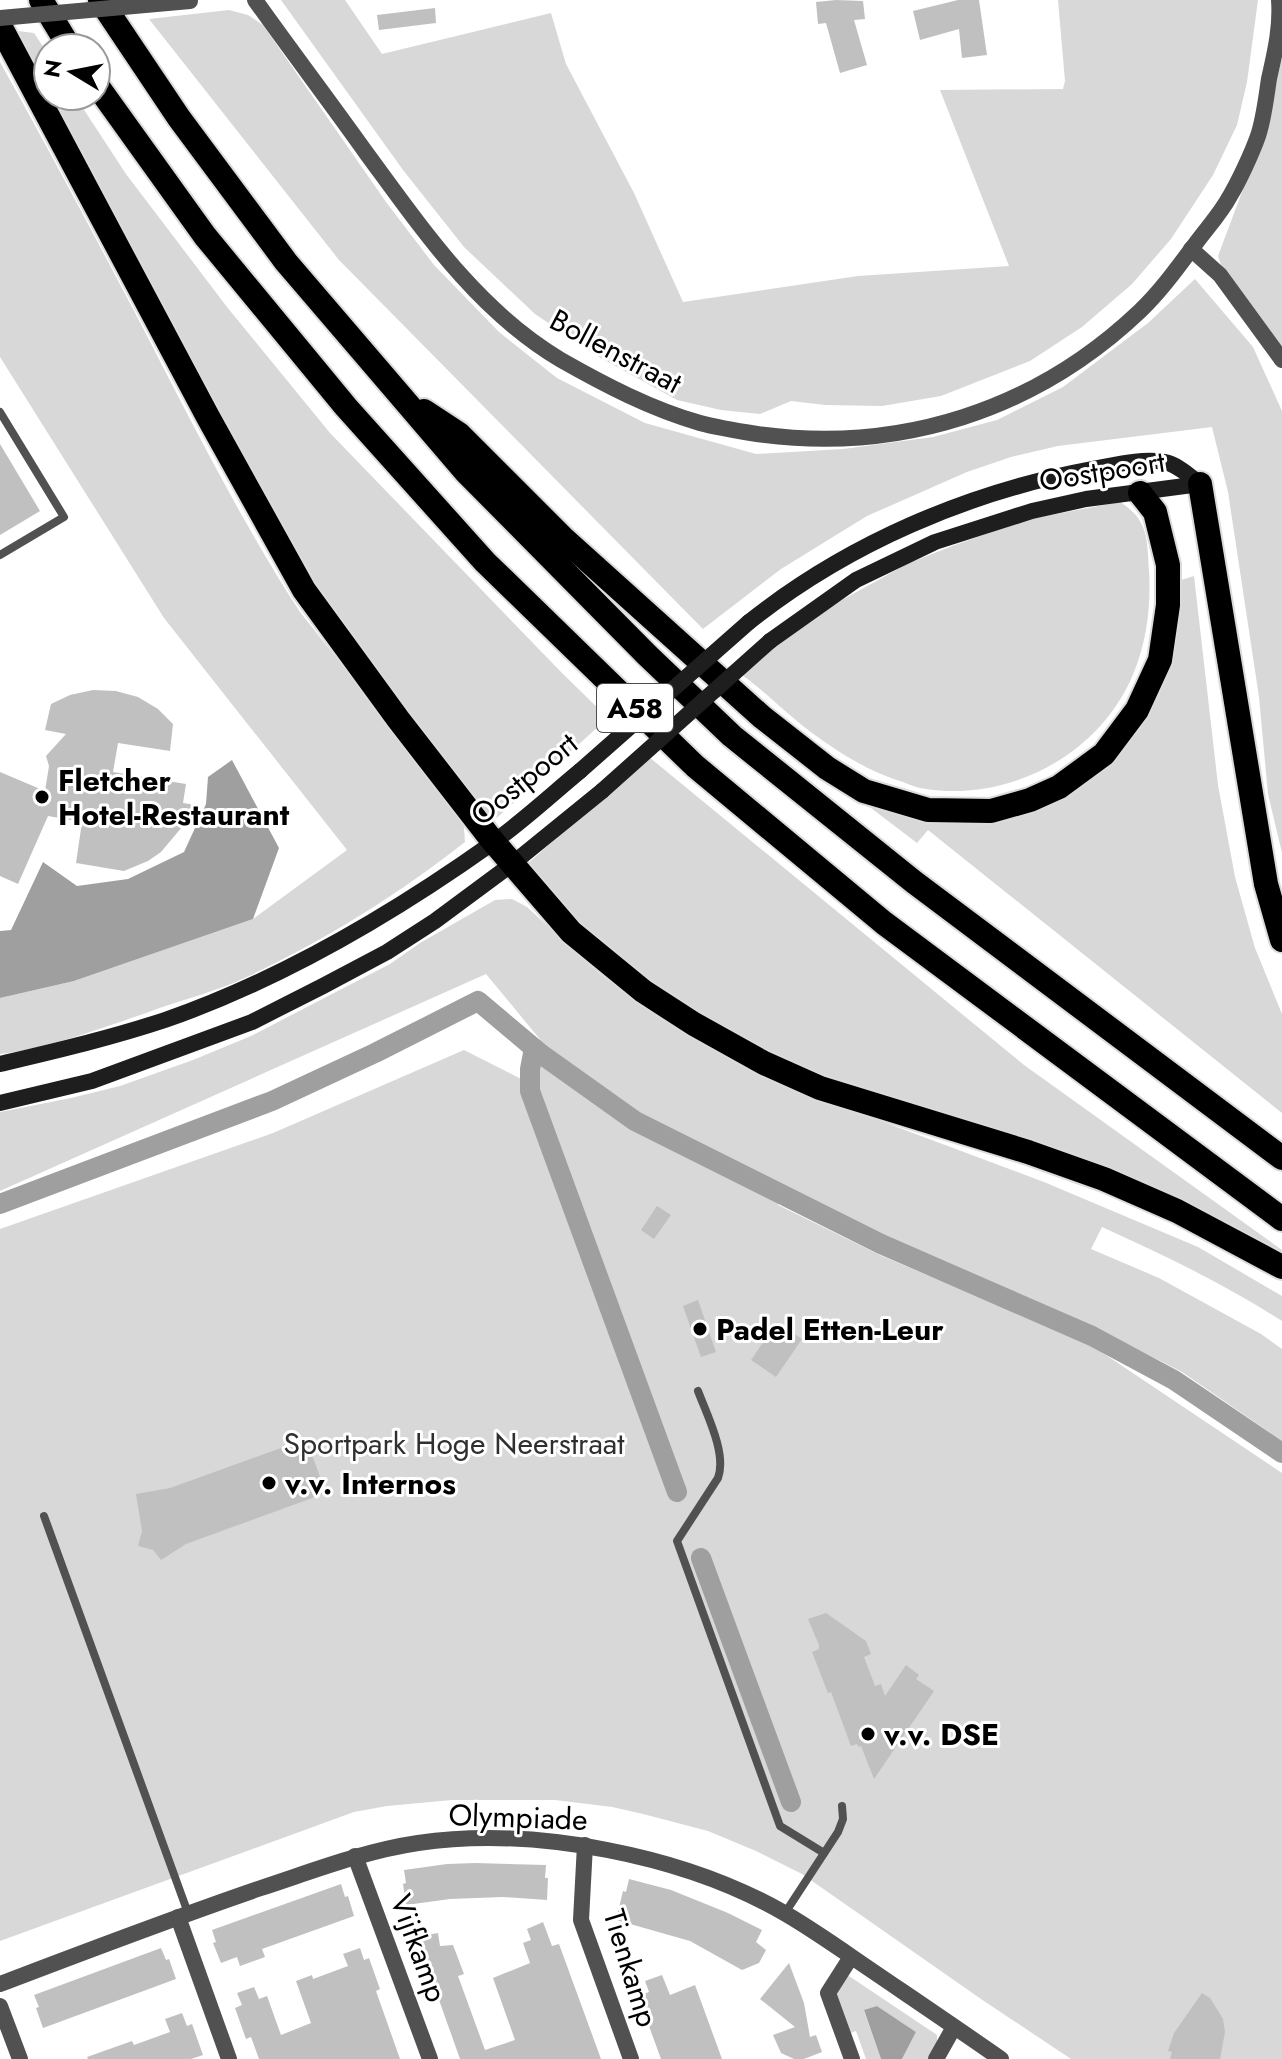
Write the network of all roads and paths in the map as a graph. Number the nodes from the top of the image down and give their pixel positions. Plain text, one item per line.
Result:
1 (41, 0) edge
2 (100, 0) edge
3 (255, 0) edge
4 (1279, 0) edge
5 (196, 1) edge
6 (0, 18) edge
7 (0, 26) edge
8 (60, 32) edge
9 (112, 106) edge
10 (1191, 249) junction
11 (1282, 360) edge
12 (400, 396) junction
13 (0, 412) edge
14 (1200, 484) junction
15 (1140, 493) junction
16 (0, 555) edge
17 (493, 843) junction
18 (512, 864) junction
19 (1282, 940) edge
20 (0, 1064) edge
21 (0, 1103) edge
22 (1282, 1158) edge
23 (1282, 1219) edge
24 (1282, 1267) edge
25 (698, 1391) dead end
26 (44, 1516) dead end
27 (842, 1806) dead end
28 (585, 1845) junction
29 (824, 1853) junction
30 (355, 1856) junction
31 (785, 1913) junction
32 (183, 1915) junction
33 (851, 1957) junction
34 (0, 1984) edge
35 (0, 2006) edge
36 (954, 2027) junction
37 (20, 2059) edge
38 (229, 2059) edge
39 (430, 2059) edge
40 (631, 2059) edge
41 (852, 2059) edge
42 (936, 2059) edge
43 (1001, 2059) edge

1 - 8 highway
2 - 12 highway, A58
3 - 10 street, Bollenstraat
4 - 10 street, Bollenstraat
5 - 6 street, bridge
7 - 17 highway
9 - 23 highway, A58
10 - 11 street
12 - 15 highway, A58
12 - 22 highway, A58
13 - 16 lane
14 - 15 main road, Oostpoort
14 - 17 main road, Oostpoort, bridge
14 - 19 highway
15 - 18 main road, Oostpoort, bridge
17 - 18 highway
17 - 20 main road, Oostpoort
18 - 21 main road, Oostpoort
18 - 24 highway
25 - 29 lane
26 - 32 lane
27 - 29 lane
28 - 30 street, Olympiade
28 - 31 street, Olympiade
28 - 40 street, Tienkamp
29 - 31 lane
30 - 32 street, Olympiade
30 - 39 street, Vijfkamp
31 - 33 street, Olympiade
32 - 34 street, Olympiade
32 - 38 street
33 - 36 street, Olympiade
33 - 41 street
35 - 37 street
36 - 42 street
36 - 43 street, Olympiade

